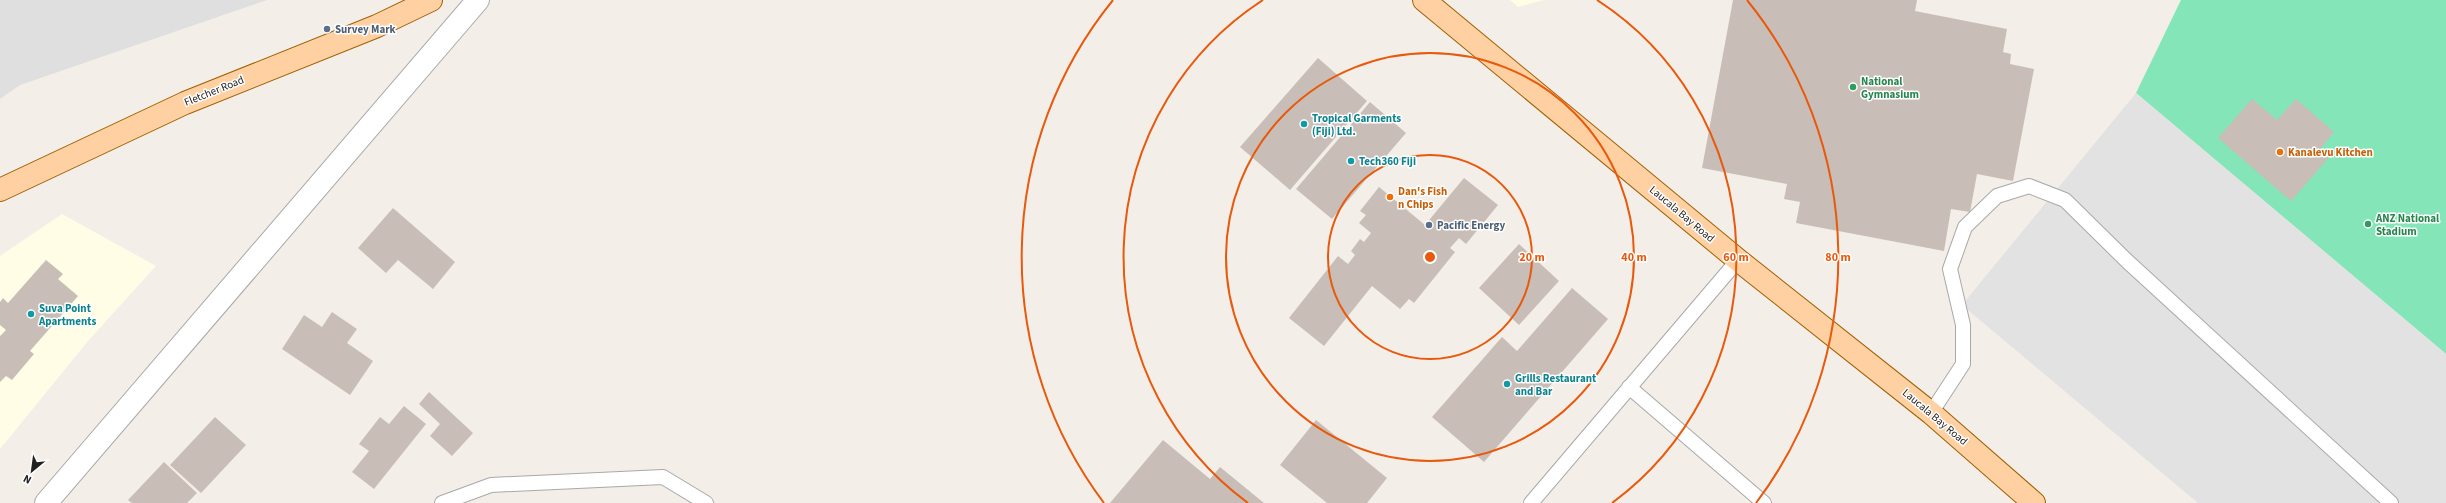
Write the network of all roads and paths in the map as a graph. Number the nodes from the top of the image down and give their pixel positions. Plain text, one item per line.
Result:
1 (431, 0) edge
2 (478, 0) edge
3 (1424, 0) edge
4 (0, 190) edge
5 (1738, 260) junction
6 (1629, 386) junction
7 (1931, 413) junction
8 (46, 503) edge
9 (442, 503) edge
10 (706, 503) edge
11 (1531, 503) edge
12 (1764, 503) edge
13 (2034, 503) edge
14 (2392, 503) edge

1 - 4 main road, Fletcher Road
2 - 8 street
3 - 5 main road, Laucala Bay Road
5 - 6 lane
5 - 7 main road, Laucala Bay Road
6 - 11 lane
6 - 12 lane
7 - 13 main road, Laucala Bay Road
7 - 14 lane
9 - 10 lane

